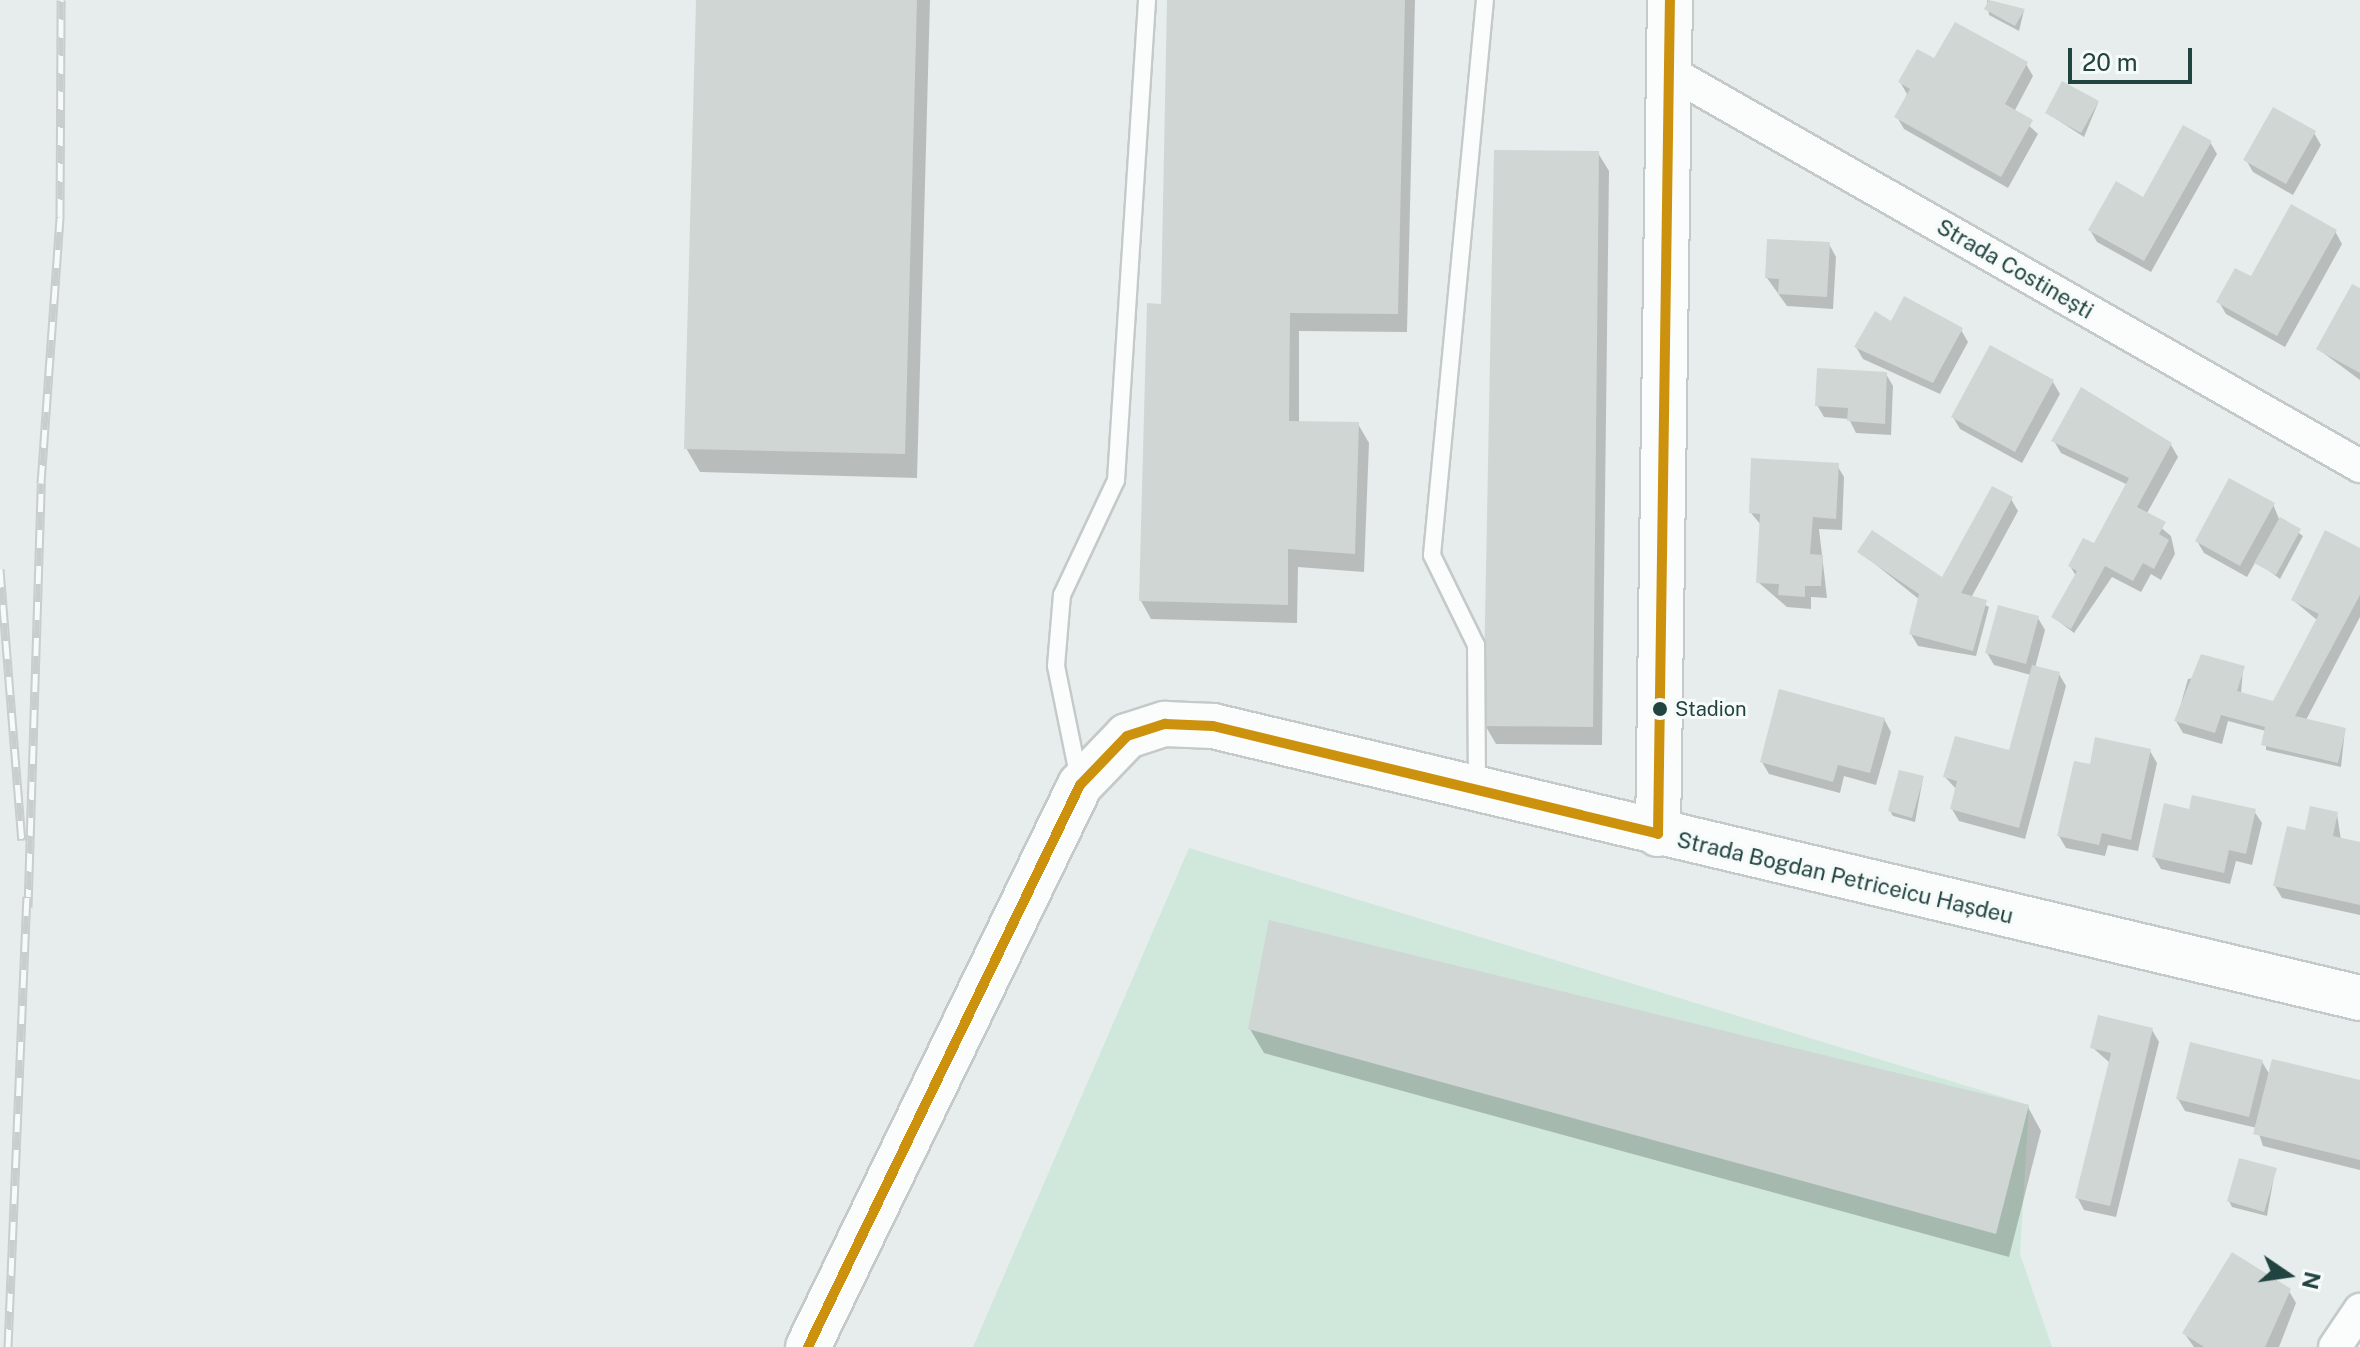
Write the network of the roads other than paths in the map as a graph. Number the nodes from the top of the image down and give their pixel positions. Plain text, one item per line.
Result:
1 (1147, 0) edge
2 (1485, 0) edge
3 (1670, 0) edge
4 (1670, 72) junction
5 (2360, 466) edge
6 (1080, 785) junction
7 (1477, 789) junction
8 (1658, 834) junction
9 (2360, 998) edge
10 (2360, 1310) edge
11 (808, 1347) edge
12 (2335, 1347) edge

1 - 6 lane
2 - 7 lane
3 - 4 street
4 - 5 street, Strada Costinești
4 - 8 street
6 - 7 street, Strada Bogdan Petriceicu Hașdeu
6 - 11 street, Strada Bogdan Petriceicu Hașdeu
7 - 8 street, Strada Bogdan Petriceicu Hașdeu
8 - 9 street, Strada Bogdan Petriceicu Hașdeu
10 - 12 street

